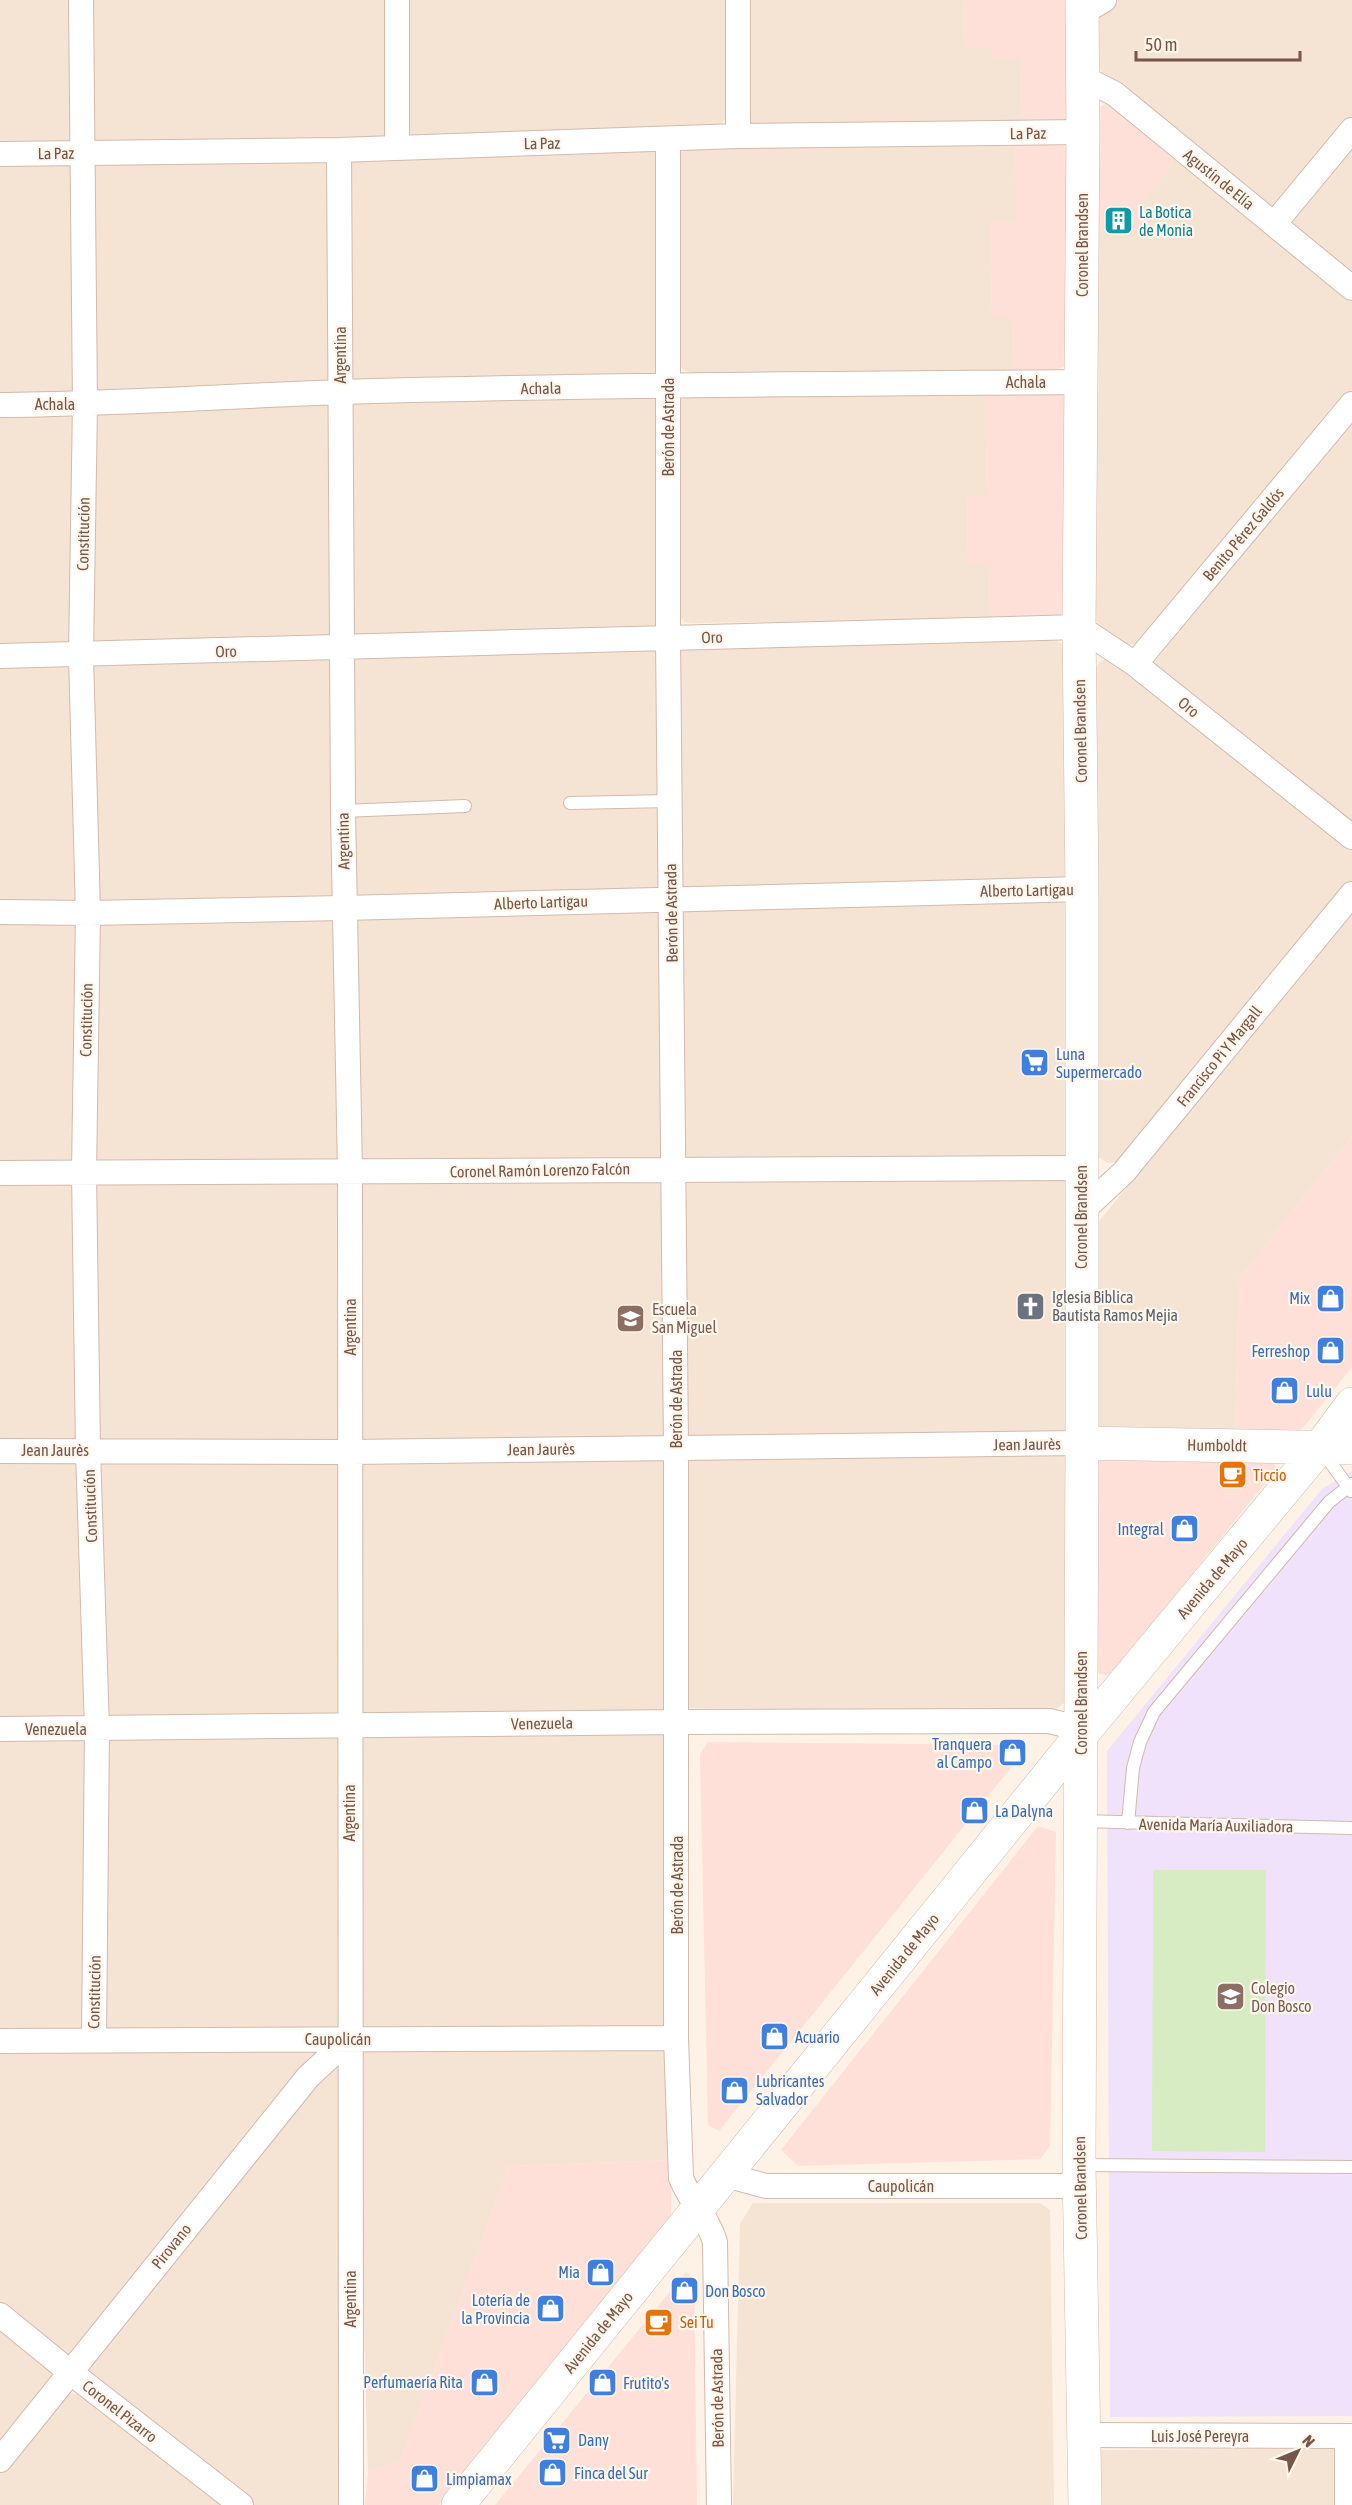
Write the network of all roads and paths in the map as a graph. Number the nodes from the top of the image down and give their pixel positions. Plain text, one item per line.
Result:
1 (81, 0) edge
2 (397, 0) edge
3 (738, 0) edge
4 (1090, 4) edge
5 (1082, 77) junction
6 (1352, 130) edge
7 (1083, 132) junction
8 (738, 136) junction
9 (668, 140) junction
10 (397, 147) junction
11 (339, 150) junction
12 (82, 153) junction
13 (0, 154) edge
14 (1274, 224) junction
15 (1352, 288) edge
16 (1081, 382) junction
17 (668, 385) junction
18 (340, 392) junction
19 (85, 404) junction
20 (1352, 404) edge
21 (0, 405) edge
22 (1079, 627) junction
23 (668, 638) junction
24 (342, 648) junction
25 (81, 655) junction
26 (0, 656) edge
27 (1135, 664) junction
28 (670, 801) junction
29 (570, 803) dead end
30 (465, 806) dead end
31 (343, 811) junction
32 (1352, 837) edge
33 (1082, 889) junction
34 (1352, 894) edge
35 (670, 898) junction
36 (344, 908) junction
37 (0, 912) edge
38 (88, 913) junction
39 (674, 1168) junction
40 (1081, 1168) junction
41 (350, 1172) junction
42 (0, 1173) edge
43 (84, 1173) junction
44 (1080, 1213) junction
45 (1352, 1404) edge
46 (1082, 1443) junction
47 (1320, 1447) junction
48 (676, 1448) junction
49 (88, 1450) junction
50 (0, 1451) edge
51 (351, 1452) junction
52 (1349, 1477) edge
53 (677, 1722) junction
54 (350, 1726) junction
55 (0, 1729) edge
56 (97, 1729) junction
57 (1082, 1734) junction
58 (1079, 1821) junction
59 (1128, 1823) junction
60 (1352, 1828) edge
61 (676, 2038) junction
62 (349, 2039) junction
63 (94, 2040) junction
64 (0, 2041) edge
65 (1352, 2167) edge
66 (725, 2175) junction
67 (1079, 2175) junction
68 (698, 2209) junction
69 (0, 2315) edge
70 (70, 2372) junction
71 (1085, 2436) junction
72 (1349, 2436) edge
73 (0, 2460) edge
74 (241, 2505) edge
75 (351, 2505) edge
76 (458, 2505) edge
77 (719, 2505) edge
78 (1084, 2505) edge
79 (1347, 2505) edge

1 - 12 street, Constitución
2 - 10 street
3 - 8 street
4 - 5 street, Coronel Brandsen
5 - 7 street, Coronel Brandsen
5 - 14 street, Agustín de Elía
6 - 14 street
7 - 8 street, La Paz
7 - 16 street, Coronel Brandsen
8 - 9 street, La Paz
9 - 10 street, La Paz
9 - 17 street, Berón de Astrada
10 - 11 street, La Paz
11 - 12 street, La Paz
11 - 18 street, Argentina
12 - 13 street, La Paz
12 - 19 street, Constitución
14 - 15 street, Agustín de Elía
16 - 17 street, Achala
16 - 22 street, Coronel Brandsen
17 - 18 street, Achala
17 - 23 street, Berón de Astrada
18 - 19 street, Achala
18 - 24 street, Argentina
19 - 21 street, Achala
19 - 25 street, Constitución
20 - 27 street, Benito Pérez Galdós
22 - 23 street, Oro
22 - 27 street, Oro
22 - 33 street, Coronel Brandsen
23 - 24 street, Oro
23 - 28 street, Berón de Astrada
24 - 25 street, Oro
24 - 31 street, Argentina
25 - 26 street, Oro
25 - 38 street, Constitución
27 - 32 street, Oro
28 - 29 lane
28 - 35 street, Berón de Astrada
30 - 31 lane
31 - 36 street, Argentina
33 - 35 street, Alberto Lartigau
33 - 40 street, Coronel Brandsen
34 - 44 street, Francisco Pi Y Margall
35 - 36 street, Alberto Lartigau
35 - 39 street, Berón de Astrada
36 - 38 street, Alberto Lartigau
36 - 41 street, Argentina
37 - 38 street, Alberto Lartigau
38 - 43 street, Constitución
39 - 40 street, Coronel Ramón Lorenzo Falcón
39 - 41 street, Coronel Ramón Lorenzo Falcón
39 - 48 street, Berón de Astrada
40 - 44 street, Coronel Brandsen
41 - 43 street, Coronel Ramón Lorenzo Falcón
41 - 51 street, Argentina
42 - 43 street, Coronel Ramón Lorenzo Falcón
43 - 49 street, Constitución
44 - 46 street, Coronel Brandsen
45 - 47 street, Avenida de Mayo
46 - 47 street, Humboldt
46 - 48 street, Jean Jaurès
46 - 57 street, Coronel Brandsen
47 - 52 street, Humboldt
47 - 57 street, Avenida de Mayo
48 - 51 street, Jean Jaurès
48 - 53 street, Berón de Astrada
49 - 50 street, Jean Jaurès
49 - 51 street, Jean Jaurès
49 - 56 street, Constitución
51 - 54 street, Argentina
52 - 59 lane
53 - 54 street, Venezuela
53 - 57 street, Venezuela
53 - 61 street, Berón de Astrada
54 - 56 street, Venezuela
54 - 62 street, Argentina
55 - 56 street, Venezuela
56 - 63 street, Constitución
57 - 58 street, Coronel Brandsen
57 - 66 street, Avenida de Mayo
58 - 59 lane, Avenida María Auxiliadora
58 - 67 street, Coronel Brandsen
59 - 60 lane, Avenida María Auxiliadora
61 - 62 street, Caupolicán
61 - 68 street, Berón de Astrada
62 - 63 street, Caupolicán
62 - 70 street, Pirovano
62 - 75 street, Argentina
63 - 64 street, Caupolicán
65 - 67 lane
66 - 67 street, Caupolicán
66 - 68 street, Avenida de Mayo
67 - 71 street, Coronel Brandsen
68 - 76 street, Avenida de Mayo
68 - 77 street, Berón de Astrada
69 - 70 street, Coronel Pizarro
70 - 73 street, Pirovano
70 - 74 street, Coronel Pizarro
71 - 72 street, Luis José Pereyra
71 - 78 street, Coronel Brandsen
72 - 79 street

